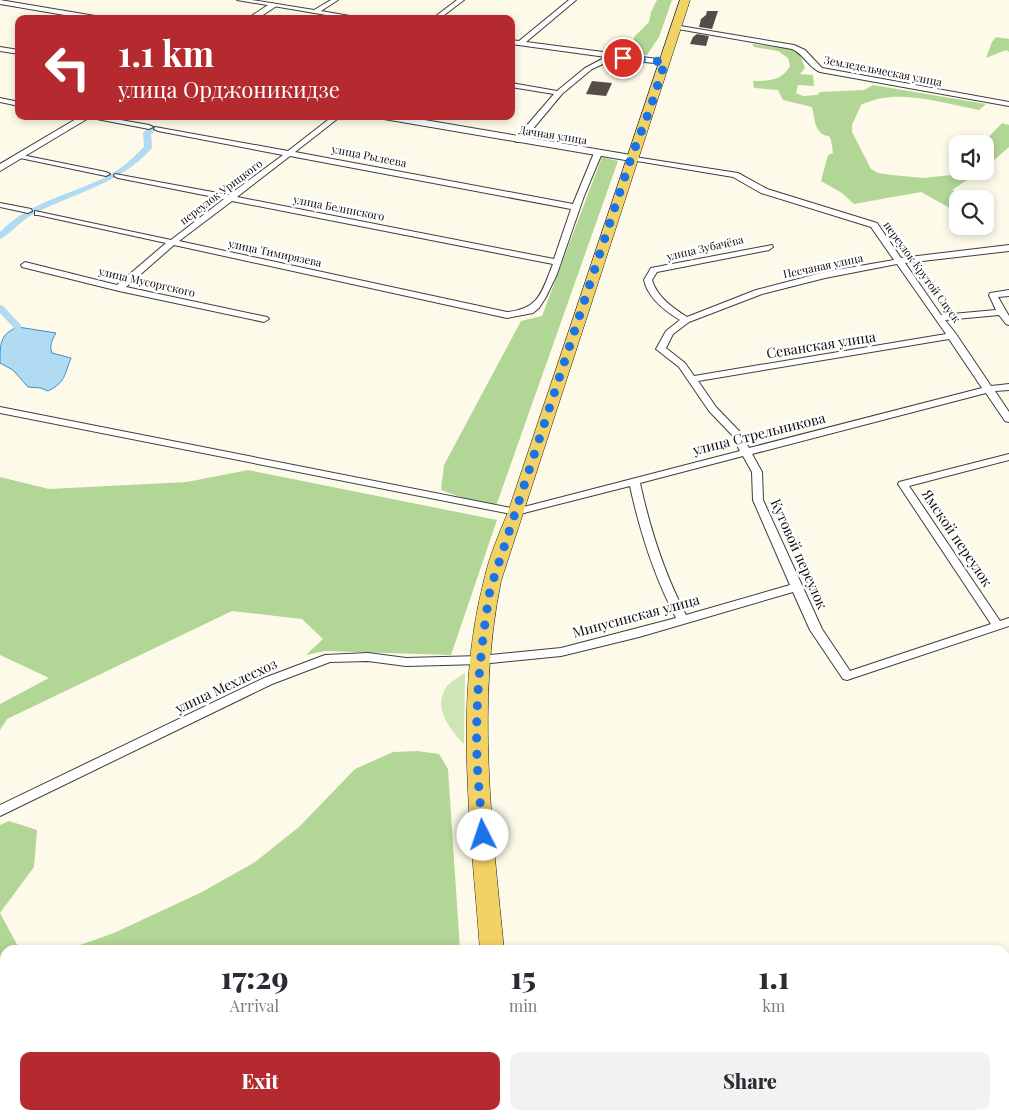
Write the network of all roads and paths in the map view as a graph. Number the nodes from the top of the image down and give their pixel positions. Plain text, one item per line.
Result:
1 (240, 0) edge
2 (335, 0) edge
3 (461, 0) edge
4 (573, 0) edge
5 (685, 0) edge
6 (0, 2) edge
7 (274, 5) junction
8 (316, 11) junction
9 (77, 15) edge
10 (258, 15) edge
11 (340, 15) edge
12 (440, 15) edge
13 (674, 27) junction
14 (515, 42) edge
15 (521, 43) junction
16 (0, 49) edge
17 (15, 51) edge
18 (612, 57) junction
19 (665, 62) junction
20 (515, 86) edge
21 (559, 93) junction
22 (0, 100) edge
23 (15, 103) edge
24 (1009, 104) edge
25 (79, 120) edge
26 (109, 120) edge
27 (333, 120) edge
28 (407, 120) edge
29 (149, 127) dead end
30 (158, 129) dead end
31 (520, 140) junction
32 (291, 153) junction
33 (598, 153) junction
34 (20, 156) junction
35 (631, 158) junction
36 (0, 168) edge
37 (106, 174) dead end
38 (118, 176) dead end
39 (231, 199) junction
40 (0, 205) edge
41 (576, 207) junction
42 (28, 211) dead end
43 (38, 213) dead end
44 (172, 243) junction
45 (769, 247) dead end
46 (1009, 248) edge
47 (900, 261) junction
48 (557, 262) junction
49 (25, 265) dead end
50 (119, 288) junction
51 (1009, 293) edge
52 (1001, 312) junction
53 (940, 318) junction
54 (264, 320) dead end
55 (686, 320) junction
56 (1009, 322) edge
57 (953, 336) junction
58 (661, 349) joint
59 (694, 379) junction
60 (1009, 387) edge
61 (989, 389) junction
62 (0, 410) edge
63 (1009, 418) edge
64 (746, 452) junction
65 (1009, 457) edge
66 (634, 480) junction
67 (516, 512) junction
68 (797, 587) junction
69 (683, 620) junction
70 (1003, 624) edge
71 (481, 660) junction
72 (0, 811) edge
73 (492, 945) edge

1 - 7 street
2 - 8 street
3 - 12 street
4 - 15 street
5 - 13 main road
6 - 9 street
7 - 8 street
7 - 10 street
8 - 11 street
13 - 19 main road
13 - 24 street, Земледельческая улица
14 - 15 street
15 - 18 street
16 - 17 street
18 - 19 street
18 - 21 street
19 - 35 main road
20 - 21 street
21 - 31 street
22 - 23 street
25 - 34 street
26 - 29 street
27 - 32 street, переулок Урицкого
28 - 31 street, Дачная улица
30 - 32 street, улица Рылеева
31 - 33 street, Дачная улица
32 - 39 street, переулок Урицкого
32 - 41 street, улица Рылеева
33 - 35 street, Дачная улица
33 - 41 street
34 - 36 street
34 - 37 street
35 - 47 street, переулок Крутой Спуск
35 - 67 main road
38 - 39 street, улица Белинского
39 - 44 street, переулок Урицкого
39 - 48 street, улица Белинского
40 - 42 street
41 - 48 street
43 - 44 street, улица Тимирязева
44 - 48 street, улица Тимирязева
44 - 50 street, переулок Урицкого
45 - 55 street, улица Зубачёва
46 - 47 street, Песчаная улица
47 - 53 street, переулок Крутой Спуск
47 - 55 street, Песчаная улица
49 - 50 street, улица Мусоргского
50 - 54 street, улица Мусоргского
51 - 52 street
52 - 53 street
52 - 56 street
53 - 57 street, переулок Крутой Спуск
55 - 58 street, Песчаная улица
57 - 59 street, Севанская улица
57 - 61 street, переулок Крутой Спуск
58 - 59 street, Кутовой переулок
59 - 64 street, Кутовой переулок
60 - 61 street, улица Стрельникова
61 - 63 street, переулок Крутой Спуск
61 - 64 street, улица Стрельникова
62 - 67 street
64 - 66 street, улица Стрельникова
64 - 68 street, Кутовой переулок
65 - 70 street, Ямской переулок
66 - 67 street, улица Стрельникова
66 - 69 street
67 - 71 main road
68 - 69 street, Минусинская улица
68 - 70 street, Кутовой переулок
69 - 71 street, Минусинская улица
71 - 72 street, улица Мехлесхоз
71 - 73 main road

